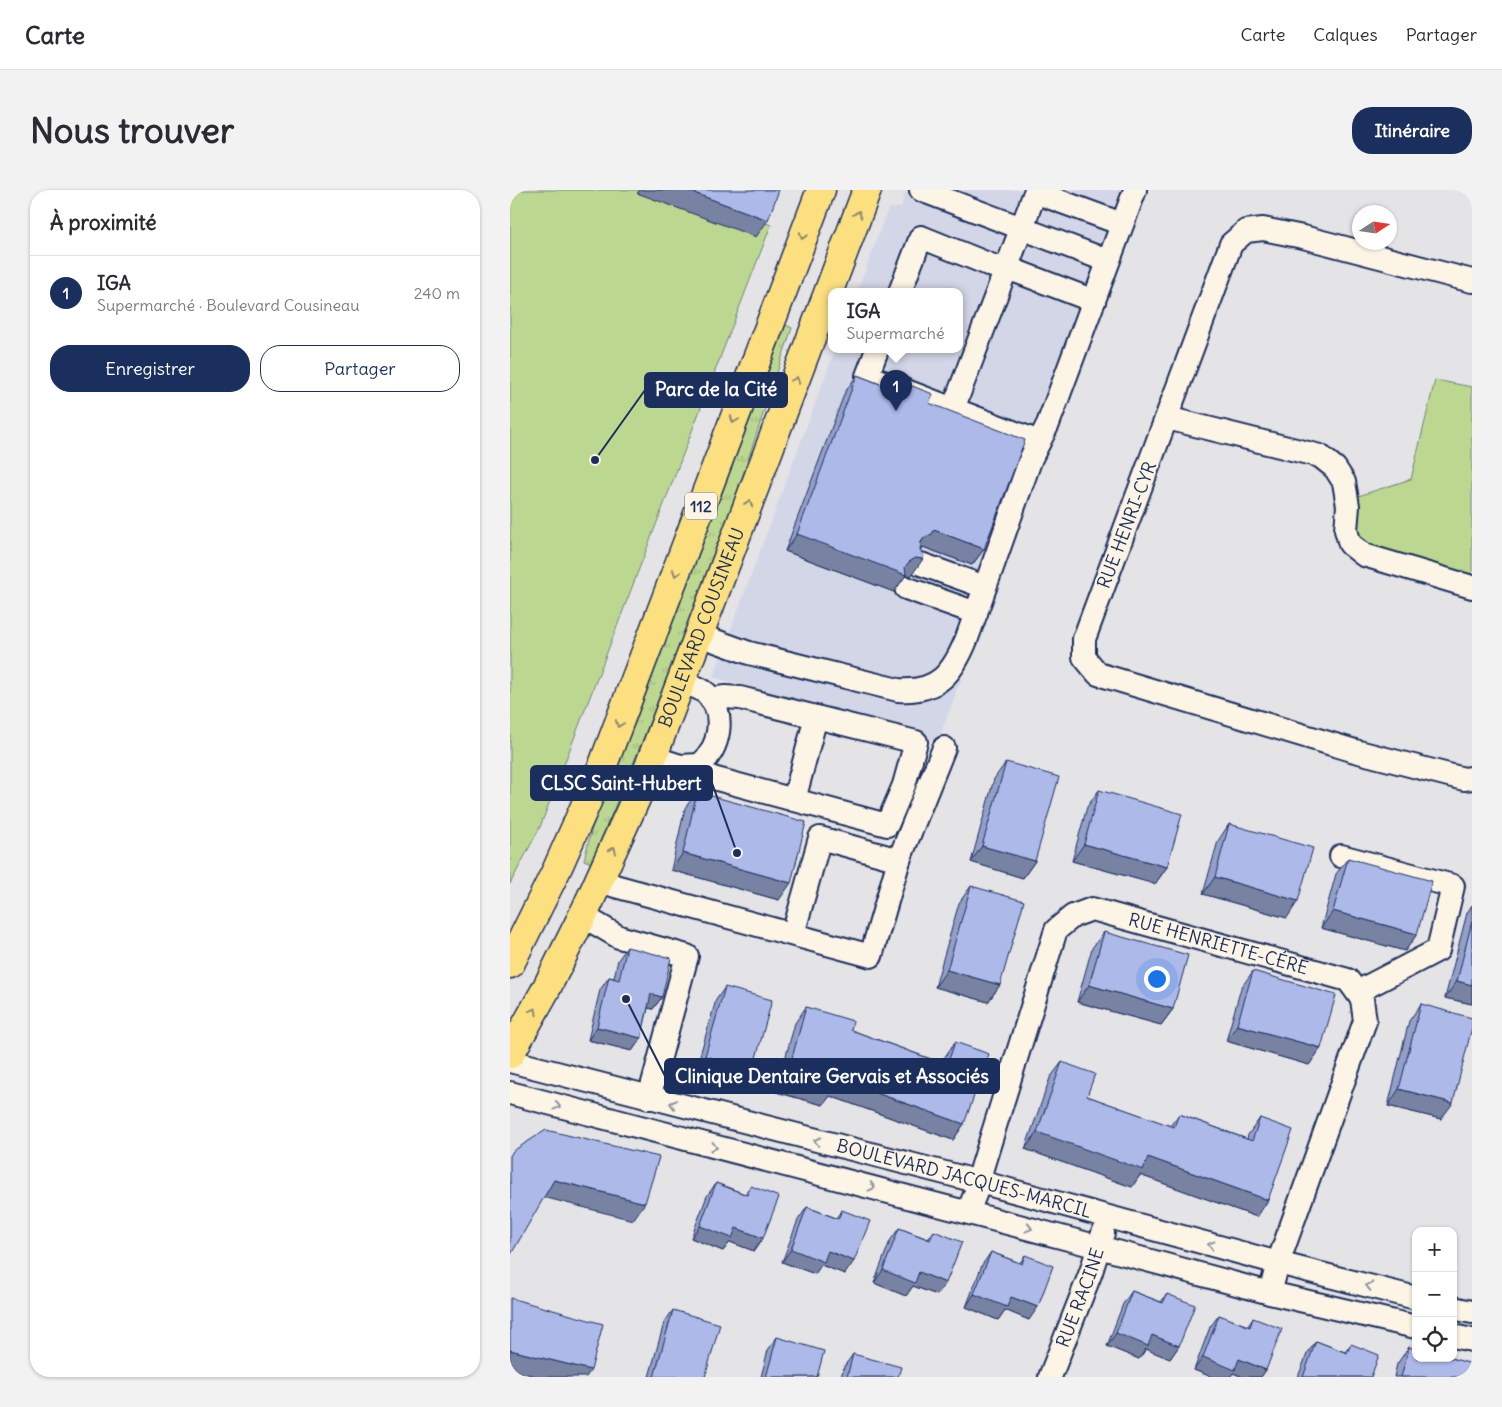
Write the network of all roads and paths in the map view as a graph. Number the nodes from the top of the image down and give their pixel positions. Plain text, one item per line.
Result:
1 (820, 190) edge
2 (867, 190) edge
3 (921, 190) edge
4 (1037, 190) edge
5 (1134, 190) edge
6 (1122, 224) junction
7 (1021, 229) junction
8 (1108, 261) junction
9 (1006, 269) junction
10 (1472, 281) edge
11 (830, 288) edge
12 (902, 288) edge
13 (828, 293) edge
14 (1094, 301) junction
15 (876, 353) edge
16 (953, 409) junction
17 (1167, 418) junction
18 (1039, 442) junction
19 (921, 564) edge
20 (985, 587) junction
21 (1472, 587) edge
22 (906, 588) edge
23 (976, 613) junction
24 (699, 635) junction
25 (681, 682) junction
26 (711, 699) junction
27 (816, 717) junction
28 (944, 748) dead end
29 (652, 757) junction
30 (909, 764) junction
31 (699, 765) junction
32 (934, 772) junction
33 (1472, 778) edge
34 (794, 800) junction
35 (896, 805) junction
36 (918, 812) junction
37 (1341, 856) dead end
38 (899, 860) junction
39 (600, 879) junction
40 (1463, 888) edge
41 (583, 916) junction
42 (792, 934) junction
43 (510, 964) edge
44 (1357, 992) junction
45 (510, 1054) edge
46 (510, 1061) edge
47 (510, 1093) edge
48 (649, 1098) junction
49 (980, 1182) junction
50 (968, 1212) junction
51 (1108, 1217) junction
52 (1099, 1247) junction
53 (1278, 1263) junction
54 (1270, 1293) junction
55 (1412, 1297) edge
56 (1457, 1309) edge
57 (1472, 1312) edge
58 (1412, 1326) edge
59 (1457, 1337) edge
60 (1472, 1340) edge
61 (1050, 1377) edge

1 -> 43 main road, 112
11 -> 2 main road, BOULEVARD COUSINEAU / 112
3 - 7 street
4 - 6 street
4 - 7 street
5 - 6 street
6 - 8 street
7 - 8 street
7 - 9 street
8 - 14 street
9 - 12 street
9 - 14 street
9 - 16 street
10 - 17 street, RUE HENRI-CYR
24 -> 13 main road, BOULEVARD COUSINEAU / 112
14 - 18 street
15 - 16 street
16 - 18 street
17 - 21 street
17 - 33 street, RUE HENRI-CYR
18 - 20 street
19 - 20 street
20 - 23 street
22 - 23 street
23 - 24 street
24 - 25 main road, BOULEVARD COUSINEAU / 112
25 - 26 street
25 - 29 main road, BOULEVARD COUSINEAU / 112
26 - 27 street
26 - 31 street
27 - 30 street
27 - 34 street
28 - 32 street
29 - 31 street
39 -> 29 main road, BOULEVARD COUSINEAU / 112
30 - 32 street
30 - 35 street
31 - 34 street
32 - 36 street
34 - 35 street
35 - 36 street
36 - 38 street
37 - 40 street
38 - 42 street
38 - 42 street
39 - 41 main road, BOULEVARD COUSINEAU / 112
39 - 42 street
40 - 44 street
45 -> 41 main road, BOULEVARD COUSINEAU / 112
41 - 48 street
44 - 49 street, RUE HENRIETTE-CÉRÉ
44 - 53 street
46 - 48 street, BOULEVARD JACQUES-MARCIL
47 -> 50 street, BOULEVARD JACQUES-MARCIL
49 -> 48 street, BOULEVARD JACQUES-MARCIL
49 - 50 street, RUE HENRIETTE-CÉRÉ
49 - 51 street, BOULEVARD JACQUES-MARCIL
50 -> 52 street, BOULEVARD JACQUES-MARCIL
51 - 52 street, RUE RACINE
53 -> 51 street, BOULEVARD JACQUES-MARCIL
52 - 54 street, BOULEVARD JACQUES-MARCIL
52 - 61 street, RUE RACINE
53 - 54 street
55 -> 53 street, BOULEVARD JACQUES-MARCIL
54 - 58 street, BOULEVARD JACQUES-MARCIL
56 - 57 street
59 - 60 street

